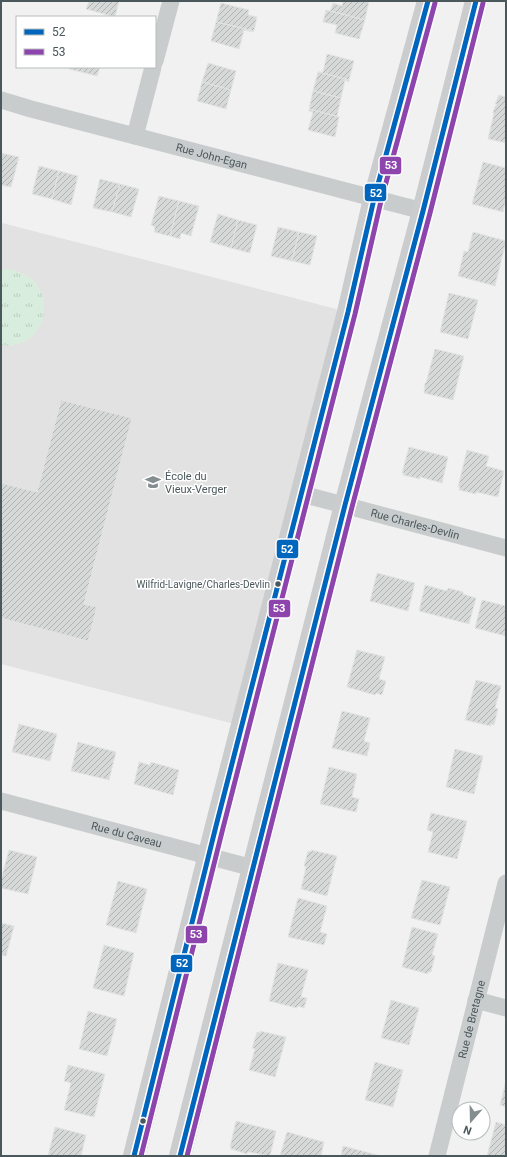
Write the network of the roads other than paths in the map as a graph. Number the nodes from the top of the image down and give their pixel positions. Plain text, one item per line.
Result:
1 (171, 1) edge
2 (428, 1) edge
3 (476, 1) edge
4 (156, 57) edge
5 (153, 68) edge
6 (1, 100) edge
7 (135, 136) junction
8 (374, 199) junction
9 (423, 211) junction
10 (302, 494) junction
11 (345, 505) junction
12 (506, 548) edge
13 (1, 801) edge
14 (210, 856) junction
15 (253, 868) junction
16 (506, 883) edge
17 (476, 1000) junction
18 (506, 1008) edge
19 (134, 1156) edge
20 (180, 1156) edge
21 (437, 1156) edge

1 - 4 street
2 - 8 main road
3 - 9 main road
5 - 7 street
6 - 7 street, Rue John-Egan
7 - 8 street, Rue John-Egan
8 - 9 street, Rue John-Egan
8 - 10 main road
9 - 11 main road
10 - 11 street, Rue Charles-Devlin
10 - 14 main road
11 - 12 street, Rue Charles-Devlin
11 - 15 main road
13 - 14 street, Rue du Caveau
14 - 15 street, Rue du Caveau
14 - 19 main road
15 - 20 main road
16 - 17 street, Rue de Bretagne
17 - 18 street
17 - 21 street, Rue de Bretagne

